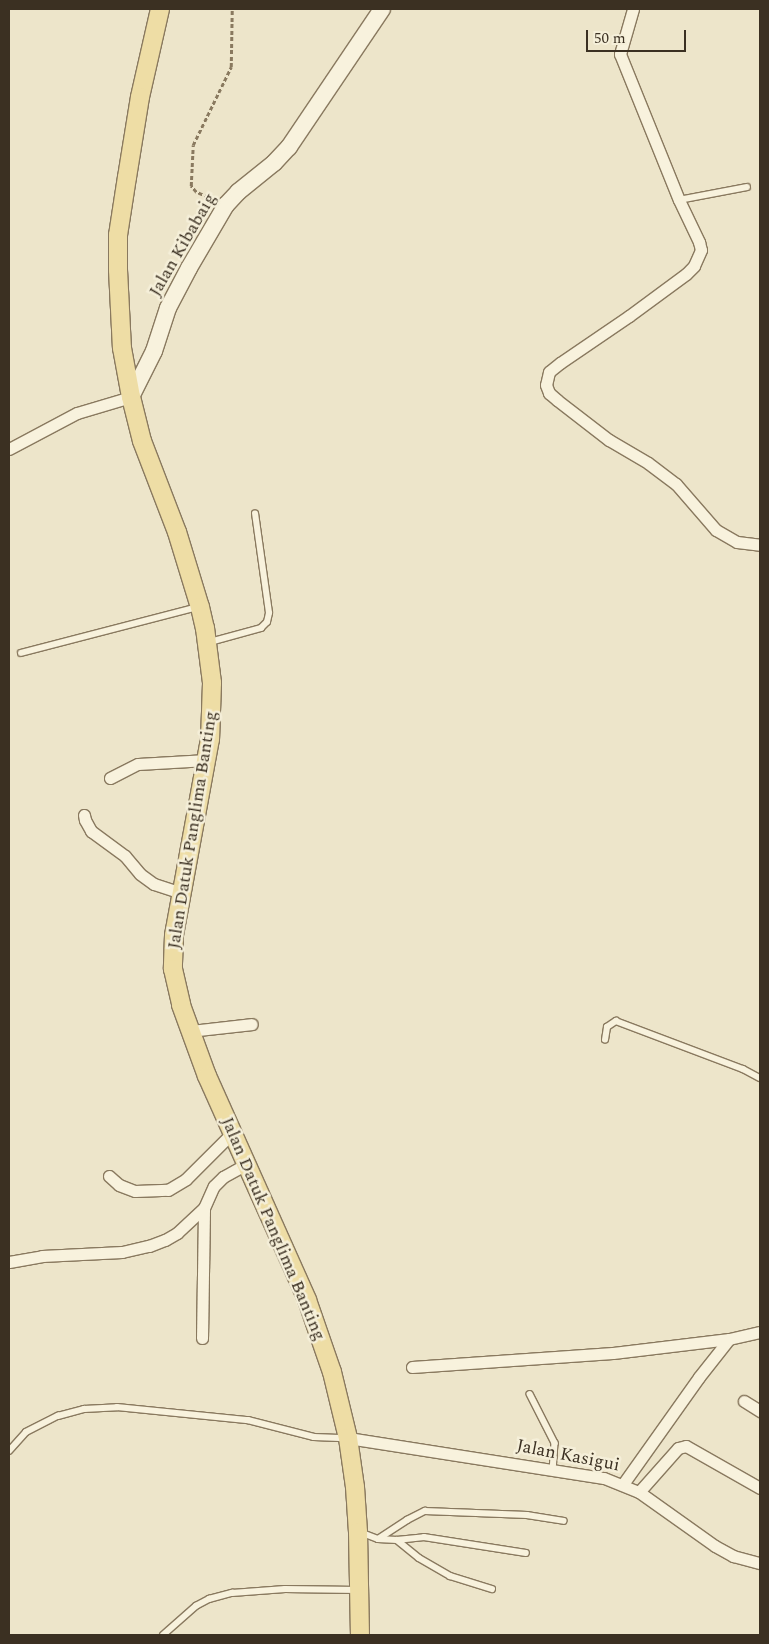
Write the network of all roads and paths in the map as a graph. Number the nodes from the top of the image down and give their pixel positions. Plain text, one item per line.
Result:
1 (160, 9) edge
2 (232, 9) edge
3 (382, 9) edge
4 (633, 9) edge
5 (747, 187) dead end
6 (678, 200) junction
7 (226, 205) junction
8 (131, 397) junction
9 (9, 449) edge
10 (254, 514) dead end
11 (760, 545) edge
12 (200, 607) junction
13 (208, 642) junction
14 (21, 654) dead end
15 (207, 760) junction
16 (110, 778) dead end
17 (84, 815) dead end
18 (182, 893) junction
19 (252, 1024) dead end
20 (190, 1031) junction
21 (605, 1040) dead end
22 (760, 1078) edge
23 (232, 1133) junction
24 (246, 1164) junction
25 (109, 1176) dead end
26 (204, 1208) junction
27 (9, 1262) edge
28 (760, 1332) edge
29 (202, 1338) dead end
30 (729, 1339) junction
31 (412, 1367) dead end
32 (530, 1394) dead end
33 (744, 1401) dead end
34 (760, 1411) edge
35 (348, 1438) junction
36 (9, 1451) edge
37 (553, 1469) junction
38 (623, 1484) junction
39 (760, 1488) edge
40 (639, 1492) junction
41 (564, 1521) dead end
42 (358, 1532) junction
43 (378, 1539) junction
44 (396, 1540) junction
45 (526, 1553) dead end
46 (760, 1563) edge
47 (492, 1589) dead end
48 (360, 1590) junction
49 (163, 1635) edge
50 (360, 1635) edge

1 - 8 main road, Jalan Datuk Panglima Banting
2 - 7 path
3 - 7 street, Jalan Kibabaig
4 - 6 street
5 - 6 lane
6 - 11 street
7 - 8 street, Jalan Kibabaig
8 - 9 street
8 - 12 main road, Jalan Datuk Panglima Banting
10 - 13 lane
12 - 13 main road, Jalan Datuk Panglima Banting
12 - 14 lane
13 - 15 main road, Jalan Datuk Panglima Banting
15 - 16 street
15 - 18 main road, Jalan Datuk Panglima Banting
17 - 18 street
18 - 20 main road, Jalan Datuk Panglima Banting
19 - 20 street
20 - 23 main road, Jalan Datuk Panglima Banting
21 - 22 lane
23 - 24 main road, Jalan Datuk Panglima Banting
23 - 25 street
24 - 26 street
24 - 35 main road, Jalan Datuk Panglima Banting
26 - 27 street
26 - 29 street
28 - 30 street
30 - 31 street
30 - 38 street
32 - 37 lane
33 - 34 street
35 - 36 lane
35 - 37 street, Jalan Kasigui
35 - 42 main road, Jalan Datuk Panglima Banting
37 - 38 street, Jalan Kasigui
38 - 40 street, Jalan Kasigui
39 - 40 street
40 - 46 street, Jalan Kasigui
41 - 43 lane
42 - 43 lane
42 - 48 main road, Jalan Datuk Panglima Banting
43 - 44 lane
44 - 45 lane
44 - 47 lane
48 - 49 lane
48 - 50 main road, Jalan Datuk Panglima Banting

